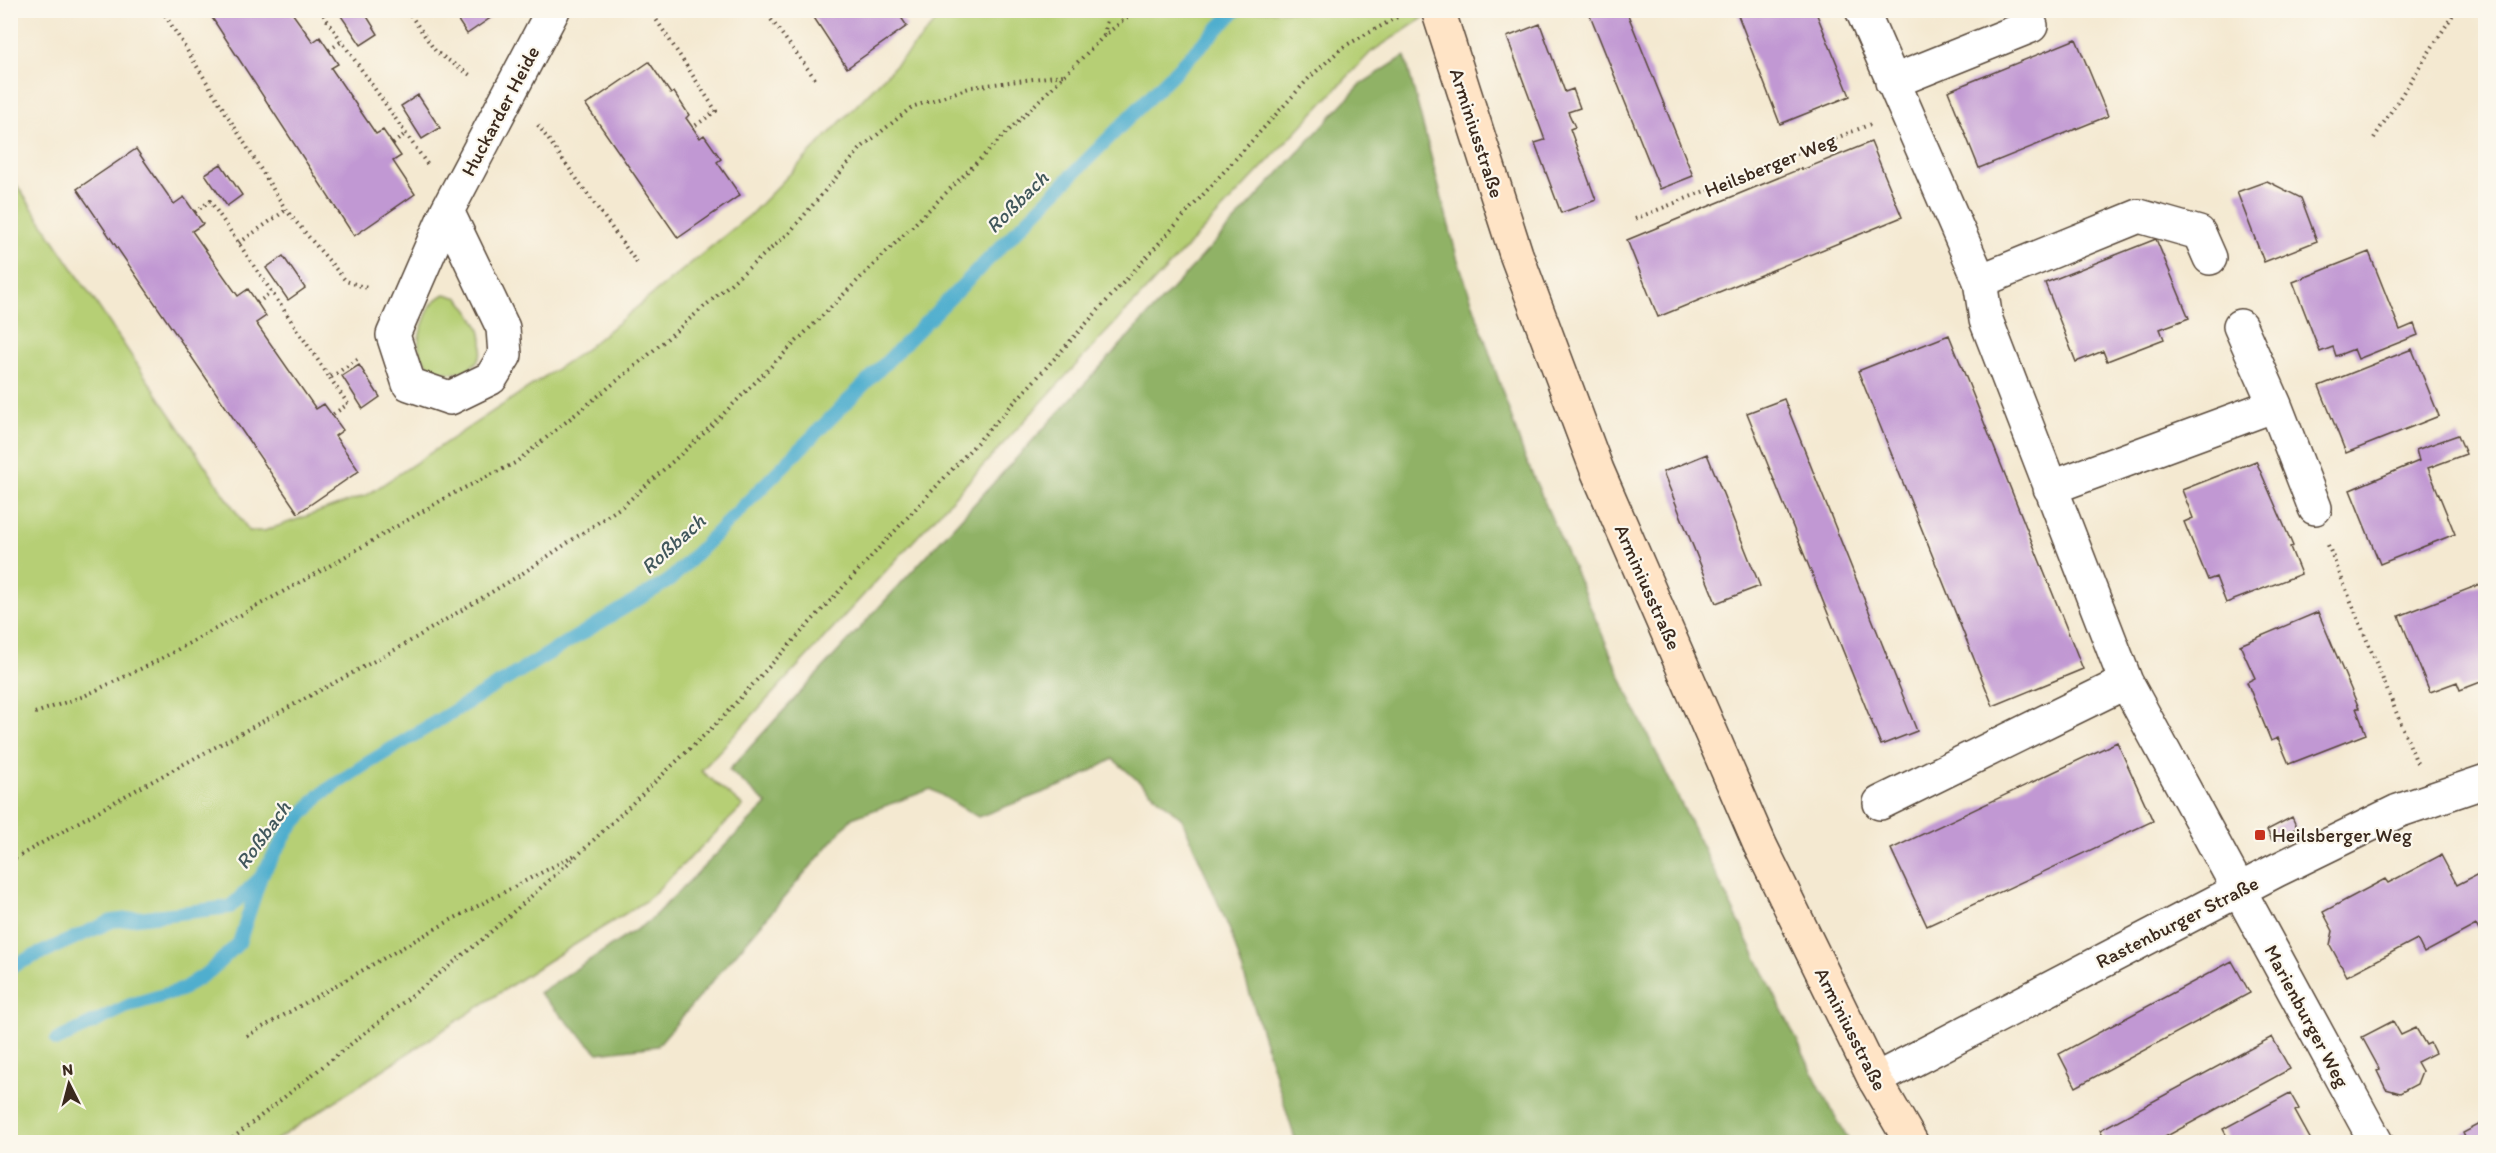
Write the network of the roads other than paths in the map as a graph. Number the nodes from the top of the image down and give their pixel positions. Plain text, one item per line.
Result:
1 (552, 10) edge
2 (1438, 10) edge
3 (1862, 10) edge
4 (2031, 26) dead end
5 (1898, 96) junction
6 (454, 198) junction
7 (2210, 258) dead end
8 (1980, 281) junction
9 (2240, 326) dead end
10 (2275, 405) junction
11 (2050, 488) junction
12 (2315, 508) road end
13 (2126, 682) junction
14 (2486, 781) edge
15 (1880, 802) dead end
16 (2239, 889) junction
17 (1875, 1080) junction
18 (1911, 1143) edge
19 (2376, 1143) edge

1 - 6 street, Huckarder Heide
2 - 17 street, Arminiusstraße
3 - 5 street
4 - 5 street
5 - 8 street
6 - 6 street, Huckarder Heide
7 - 8 street
8 - 11 street
9 - 10 street
10 - 11 street
10 - 12 street
11 - 13 street
13 - 15 street
13 - 16 street
14 - 16 street, Rastenburger Straße
16 - 17 street, Rastenburger Straße
16 - 19 street, Marienburger Weg
17 - 18 street, Arminiusstraße

